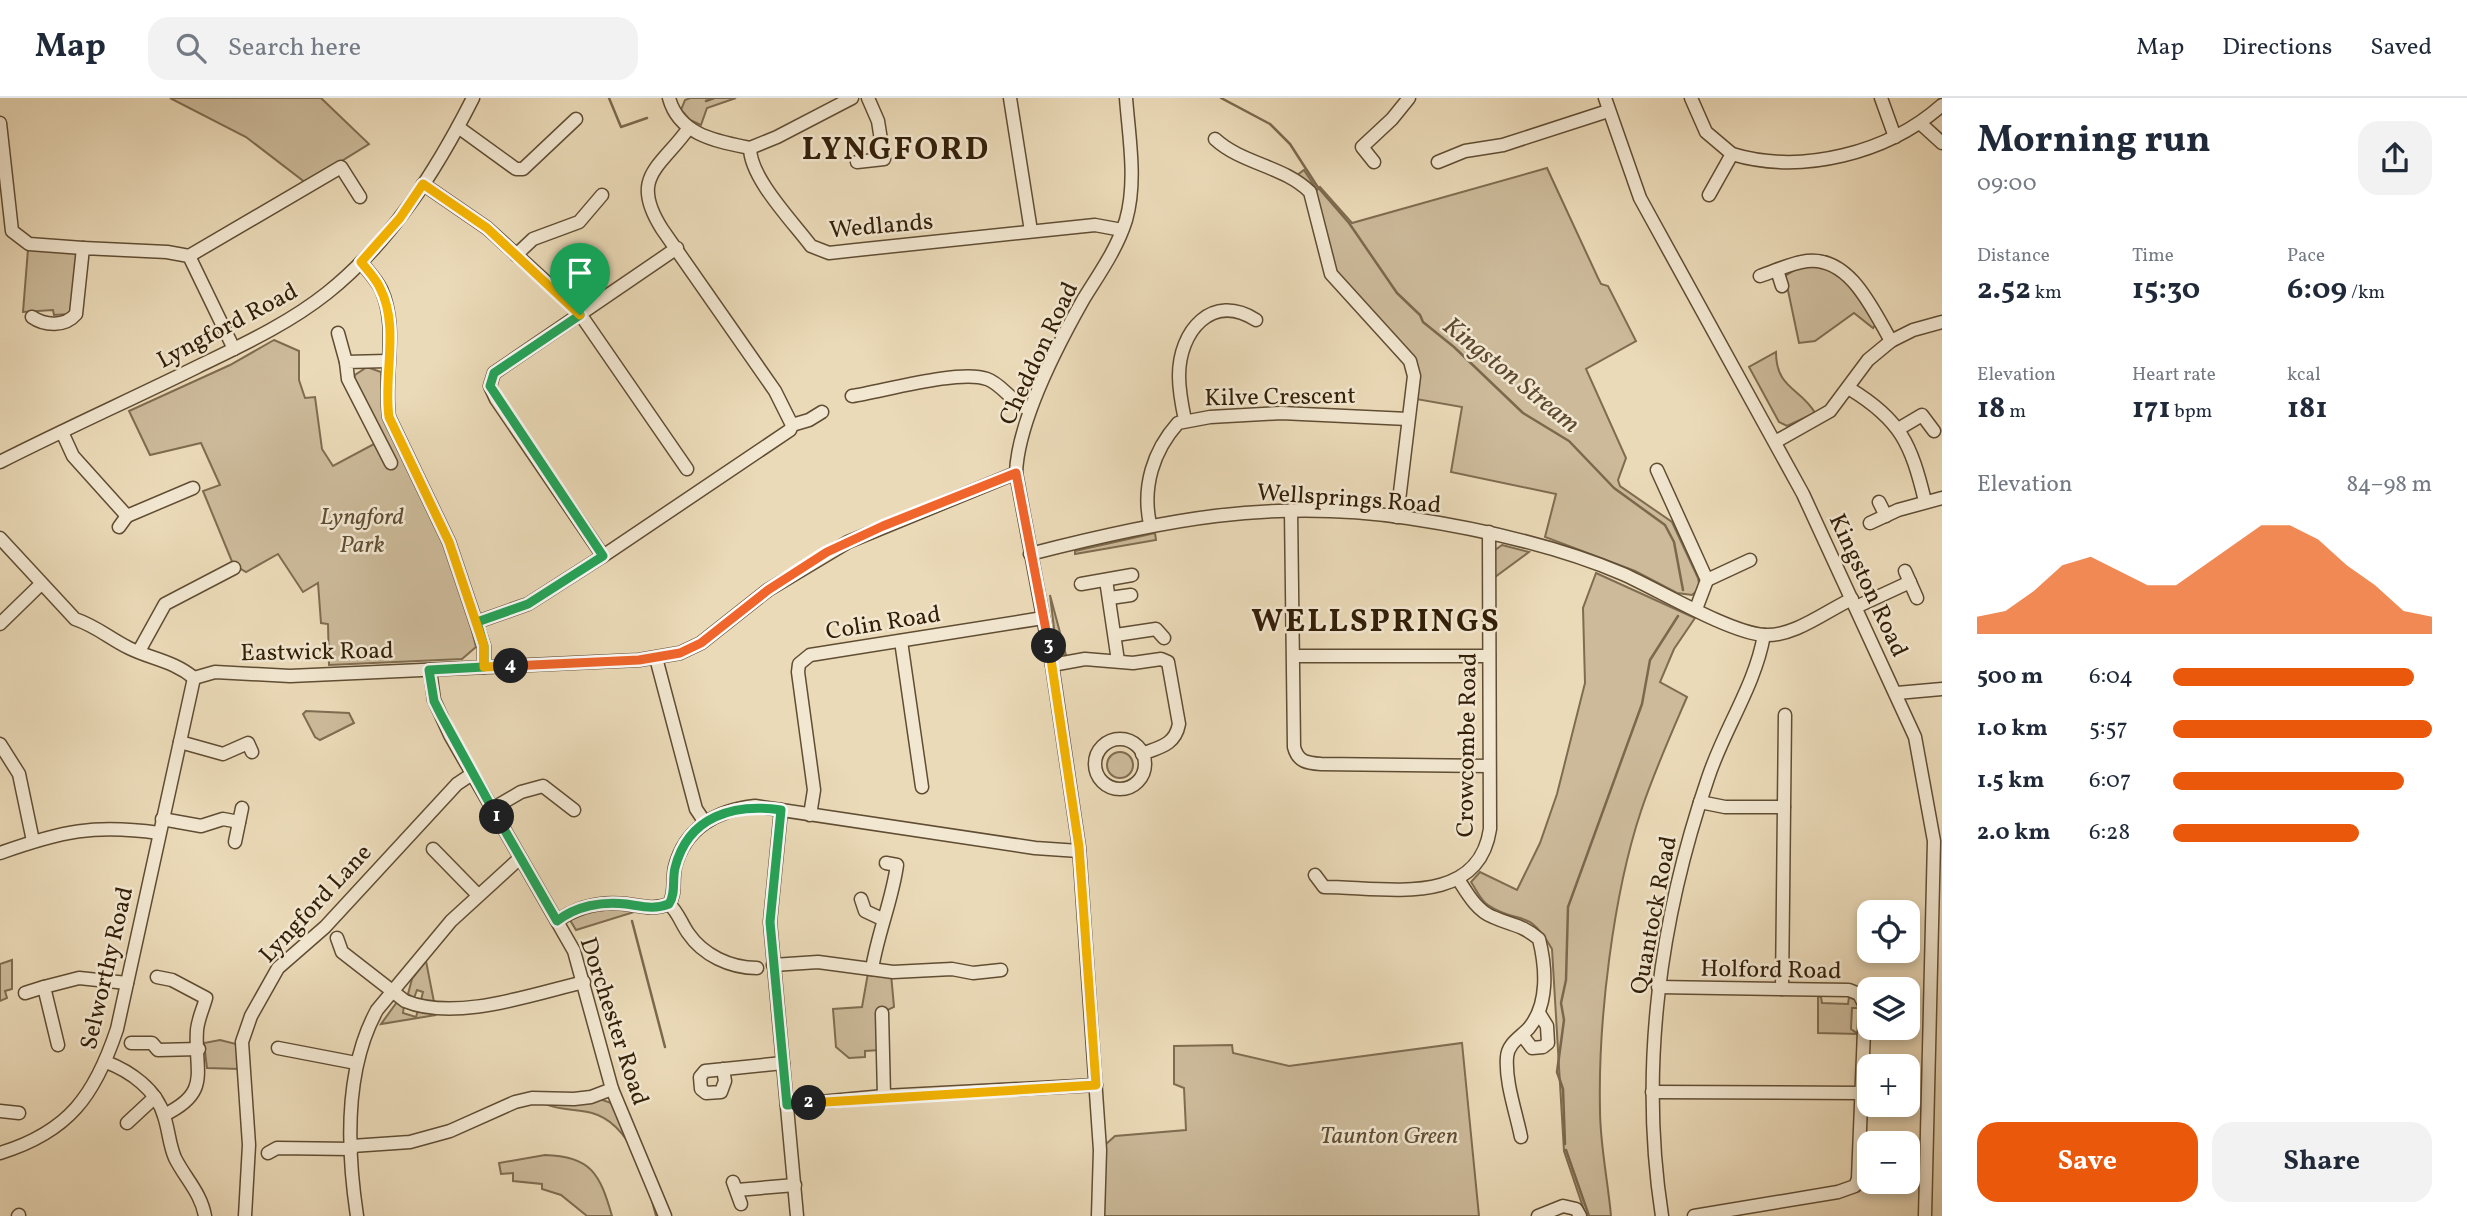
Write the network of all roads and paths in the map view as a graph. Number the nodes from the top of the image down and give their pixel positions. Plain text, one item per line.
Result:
1 (473, 98) edge
2 (669, 98) edge
3 (852, 98) edge
4 (868, 98) edge
5 (1010, 98) edge
6 (1126, 98) edge
7 (1409, 98) edge
8 (1605, 98) edge
9 (1691, 98) edge
10 (1881, 98) edge
11 (1942, 105) edge
12 (1608, 111) junction
13 (576, 119) dead end
14 (0, 123) edge
15 (1920, 123) junction
16 (458, 127) junction
17 (688, 129) junction
18 (1895, 136) junction
19 (1214, 139) dead end
20 (1942, 143) edge
21 (750, 148) junction
22 (1444, 155) dead end
23 (1732, 155) junction
24 (2, 157) edge
25 (857, 162) dead end
26 (1374, 162) dead end
27 (423, 184) junction
28 (602, 195) dead end
29 (1709, 195) dead end
30 (360, 197) dead end
31 (1122, 230) junction
32 (1031, 231) junction
33 (83, 248) junction
34 (677, 248) junction
35 (516, 255) junction
36 (189, 256) junction
37 (361, 262) junction
38 (1777, 270) junction
39 (1760, 276) dead end
40 (1782, 286) dead end
41 (1251, 312) dead end
42 (580, 315) junction
43 (32, 317) dead end
44 (1942, 322) edge
45 (338, 333) dead end
46 (1891, 341) junction
47 (234, 349) junction
48 (387, 361) junction
49 (346, 362) junction
50 (1850, 389) junction
51 (852, 396) dead end
52 (1923, 400) dead end
53 (1030, 410) junction
54 (822, 412) dead end
55 (1922, 415) junction
56 (1408, 419) junction
57 (1185, 420) junction
58 (792, 425) junction
59 (1900, 428) junction
60 (1934, 431) dead end
61 (62, 432) junction
62 (1775, 442) junction
63 (384, 457) dead end
64 (0, 462) edge
65 (687, 469) dead end
66 (1657, 470) dead end
67 (1016, 473) junction
68 (193, 488) dead end
69 (1942, 498) edge
70 (1926, 501) junction
71 (1879, 502) dead end
72 (1291, 510) junction
73 (127, 516) junction
74 (1886, 516) junction
75 (1398, 517) junction
76 (1870, 523) dead end
77 (1150, 524) junction
78 (119, 527) dead end
79 (1489, 533) junction
80 (0, 538) edge
81 (1030, 554) junction
82 (603, 556) junction
83 (1749, 560) dead end
84 (230, 575) dead end
85 (1132, 575) dead end
86 (1106, 580) junction
87 (1707, 580) junction
88 (41, 584) junction
89 (1081, 584) dead end
90 (1131, 595) dead end
91 (1110, 598) junction
92 (1917, 598) dead end
93 (1854, 603) junction
94 (1696, 609) junction
95 (1043, 618) junction
96 (477, 622) junction
97 (0, 624) edge
98 (1116, 635) junction
99 (1764, 635) junction
100 (1164, 638) dead end
101 (901, 641) junction
102 (139, 651) junction
103 (1294, 656) junction
104 (1489, 656) junction
105 (656, 658) junction
106 (1118, 661) junction
107 (1052, 665) junction
108 (484, 667) junction
109 (429, 670) junction
110 (194, 678) junction
111 (1942, 689) edge
112 (1897, 693) junction
113 (1785, 715) dead end
114 (180, 743) junction
115 (0, 744) edge
116 (252, 752) dead end
117 (1142, 754) junction
118 (1489, 766) junction
119 (472, 774) junction
120 (922, 787) dead end
121 (1700, 802) junction
122 (1784, 807) junction
123 (242, 808) dead end
124 (492, 809) junction
125 (574, 810) dead end
126 (781, 810) junction
127 (810, 814) junction
128 (162, 819) junction
129 (704, 821) junction
130 (239, 822) junction
131 (159, 833) junction
132 (33, 841) junction
133 (235, 842) dead end
134 (433, 849) dead end
135 (1079, 851) junction
136 (0, 853) edge
137 (520, 858) junction
138 (892, 864) dead end
139 (1315, 875) dead end
140 (1458, 879) junction
141 (477, 894) junction
142 (861, 899) dead end
143 (669, 904) junction
144 (882, 919) junction
145 (557, 921) junction
146 (337, 938) dead end
147 (740, 952) dead end
148 (737, 965) junction
149 (773, 965) junction
150 (757, 968) dead end
151 (872, 969) junction
152 (994, 975) dead end
153 (157, 977) dead end
154 (584, 982) junction
155 (127, 983) junction
156 (1658, 987) junction
157 (44, 988) junction
158 (1782, 989) junction
159 (392, 991) junction
160 (25, 993) dead end
161 (882, 1013) dead end
162 (1539, 1013) junction
163 (1522, 1035) junction
164 (131, 1043) dead end
165 (58, 1045) dead end
166 (278, 1048) dead end
167 (199, 1049) junction
168 (1864, 1054) edge
169 (106, 1062) junction
170 (356, 1063) junction
171 (783, 1063) junction
172 (723, 1069) dead end
173 (1096, 1085) junction
174 (612, 1089) junction
175 (1651, 1092) junction
176 (1857, 1093) edge
177 (884, 1096) junction
178 (155, 1097) junction
179 (787, 1105) junction
180 (164, 1115) junction
181 (1861, 1117) edge
182 (127, 1123) dead end
183 (1521, 1137) dead end
184 (352, 1147) junction
185 (0, 1153) edge
186 (268, 1153) dead end
187 (794, 1185) junction
188 (741, 1204) dead end
189 (219, 1210) dead end
190 (205, 1214) edge
191 (245, 1216) edge
192 (357, 1216) edge
193 (665, 1216) edge
194 (797, 1216) edge
195 (1098, 1216) edge
196 (1538, 1216) edge
197 (1580, 1216) edge
198 (1662, 1216) edge
199 (1694, 1216) edge
200 (1925, 1216) edge

1 - 16 street, Lyngford Road
2 - 17 street
3 - 21 street
4 - 25 street
5 - 32 street
6 - 31 street, Cheddon Road
7 - 26 street
8 - 12 street, Kingston Road
9 - 23 street
10 - 18 street
11 - 15 street
12 - 22 street
12 - 62 street, Kingston Road
13 - 16 street
14 - 24 street
15 - 18 street
15 - 20 street
16 - 27 street, Lyngford Road
17 - 21 street
17 - 34 street
18 - 23 street
19 - 56 street
21 - 32 street, Wedlands
23 - 29 street
24 - 33 street
27 - 35 street
27 - 37 street, Lyngford Road
28 - 35 street
30 - 36 street
31 - 32 street, Wedlands
31 - 53 street, Cheddon Road
33 - 36 street
33 - 43 street
34 - 42 street
34 - 58 street
35 - 42 street
36 - 47 street
37 - 47 street, Lyngford Road
37 - 48 street
38 - 39 street
38 - 40 street
38 - 46 street
41 - 57 street
42 - 65 street
42 - 82 street
44 - 46 street
45 - 49 street
46 - 50 street
47 - 61 street, Lyngford Road
48 - 49 street
48 - 96 street
49 - 63 street
50 - 59 street
50 - 62 street
51 - 53 street
52 - 55 street
53 - 67 street, Cheddon Road
54 - 58 street
55 - 59 street
55 - 60 street
56 - 57 street, Kilve Crescent
56 - 75 street
57 - 77 street, Kilve Crescent
58 - 82 street
59 - 70 street
61 - 64 street, Lyngford Road
61 - 73 street
62 - 93 street, Kingston Road
66 - 87 street
67 - 81 street, Cheddon Road
67 - 105 street, Eastwick Road
68 - 73 street
69 - 70 street
70 - 74 street
71 - 74 street
72 - 75 street, Wellsprings Road
72 - 77 street, Wellsprings Road
72 - 103 street
73 - 78 street
74 - 76 street
75 - 79 street, Wellsprings Road
77 - 81 street, Wellsprings Road
79 - 94 street, Wellsprings Road
79 - 104 street, Crowcombe Road
80 - 88 street
81 - 95 street, Cheddon Road
82 - 96 street
83 - 87 street
84 - 102 street
85 - 86 street
86 - 89 street
86 - 91 street
87 - 94 street
88 - 97 street
88 - 102 street
90 - 91 street
91 - 98 street
92 - 93 street
93 - 99 street
93 - 112 street, Kingston Road
94 - 99 street, Wellsprings Road
95 - 101 street, Colin Road
95 - 107 street, Cheddon Road
96 - 108 street
98 - 100 street
98 - 106 street
99 - 121 street, Quantock Road
101 - 120 street
101 - 127 street, Colin Road
102 - 110 street
103 - 104 street
103 - 118 street
104 - 118 street, Crowcombe Road
105 - 108 street, Eastwick Road
105 - 129 street
106 - 107 street
106 - 117 street
107 - 135 street, Cheddon Road
108 - 109 street, Eastwick Road
109 - 110 street, Eastwick Road
109 - 119 street, Dorchester Road
110 - 114 street, Selworthy Road
111 - 112 street
112 - 200 street, Kingston Road
113 - 122 street
114 - 116 street
114 - 128 street, Selworthy Road
115 - 132 street
117 - 117 street
118 - 140 street, Crowcombe Road
119 - 124 street, Dorchester Road
119 - 191 street, Lyngford Lane
121 - 122 street
121 - 156 street, Quantock Road
122 - 158 street
123 - 130 street
124 - 125 street
124 - 137 street, Dorchester Road
126 - 127 street
126 - 129 street
126 - 149 street
127 - 135 street
128 - 130 street
128 - 131 street, Selworthy Road
129 - 143 street
130 - 133 street
131 - 132 street
131 - 155 street, Selworthy Road
132 - 136 street
134 - 141 street
135 - 173 street, Cheddon Road
137 - 141 street
137 - 145 street, Dorchester Road
138 - 144 street
139 - 140 street, Crowcombe Road
140 - 162 street
141 - 159 street
142 - 144 street
143 - 145 street
143 - 148 street
144 - 151 street
145 - 154 street, Dorchester Road
146 - 159 street
147 - 148 street
148 - 150 street
149 - 151 street
149 - 171 street
151 - 152 street
153 - 167 street
154 - 159 street
154 - 174 street, Dorchester Road
155 - 157 street
155 - 169 street, Selworthy Road
156 - 158 street, Holford Road
156 - 175 street, Quantock Road
157 - 160 street
157 - 165 street
158 - 168 street, Holford Road
159 - 170 street
161 - 177 street
162 - 163 street
162 - 163 street
163 - 183 street
164 - 167 street
166 - 170 street
167 - 180 street
169 - 178 street
169 - 185 street, Selworthy Road
170 - 184 street
171 - 172 street
171 - 179 street
173 - 177 street
173 - 195 street, Cheddon Road
174 - 184 street
174 - 193 street, Dorchester Road
175 - 176 street
175 - 198 street, Quantock Road
177 - 179 street
178 - 180 street
178 - 182 street
179 - 187 street
180 - 190 street
181 - 199 street, Holford Road
184 - 186 street
184 - 192 street
187 - 188 street
187 - 194 street
189 - 190 street
196 - 197 street

